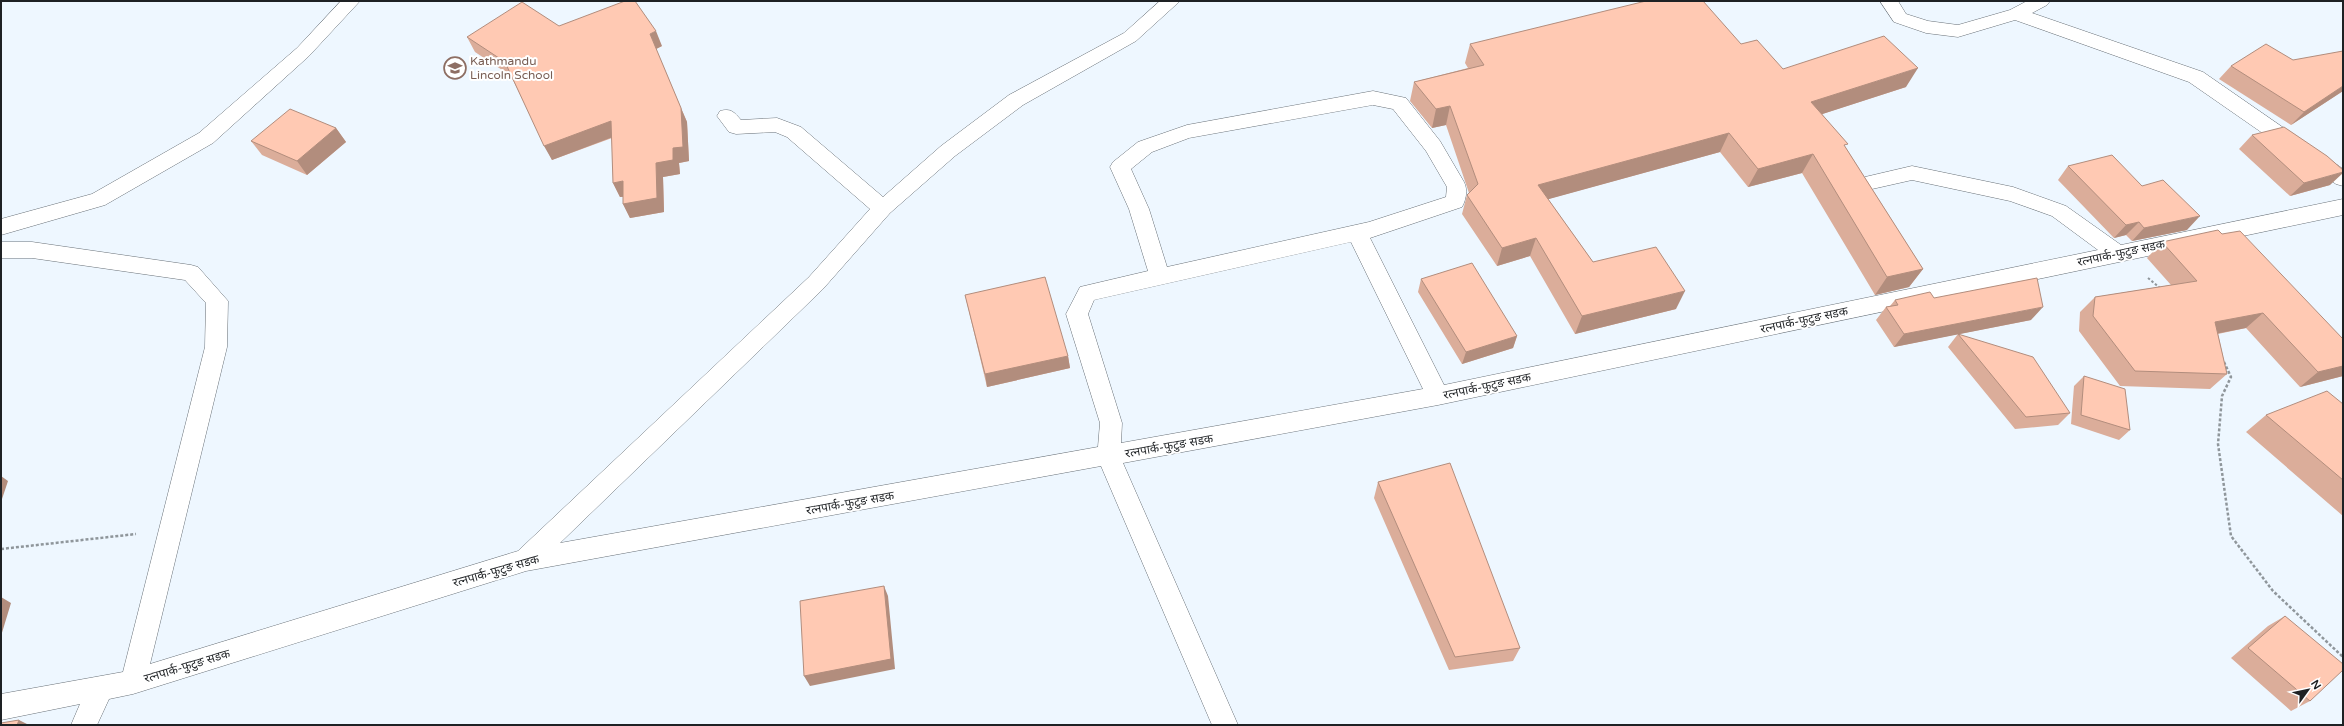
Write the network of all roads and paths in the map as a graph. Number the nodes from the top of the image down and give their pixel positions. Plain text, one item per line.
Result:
1 (351, 1) edge
2 (1171, 1) edge
3 (1888, 1) edge
4 (2042, 1) edge
5 (2016, 14) junction
6 (727, 116) dead end
7 (2343, 179) edge
8 (1872, 182) dead end
9 (2343, 207) edge
10 (883, 208) junction
11 (1, 227) edge
12 (1357, 233) junction
13 (1, 250) edge
14 (2118, 254) junction
15 (1160, 277) junction
16 (2161, 289) edge
17 (2222, 358) edge
18 (1438, 396) junction
19 (1109, 457) junction
20 (170, 530) junction
21 (1, 549) edge
22 (526, 560) junction
23 (2343, 657) edge
24 (133, 682) junction
25 (101, 688) junction
26 (1, 707) edge
27 (84, 725) edge
28 (1225, 725) edge

1 - 11 street
2 - 10 street
3 - 5 street
4 - 5 street
5 - 7 street
6 - 10 street
8 - 14 street
9 - 14 street, रत्नपार्क-फुटुङ सडक
10 - 22 street
12 - 15 street
12 - 15 street
12 - 18 street
13 - 20 street
14 - 16 path
14 - 18 street, रत्नपार्क-फुटुङ सडक
15 - 19 street
17 - 23 path
18 - 19 street, रत्नपार्क-फुटुङ सडक
19 - 22 street, रत्नपार्क-फुटुङ सडक
19 - 28 street
20 - 21 path
20 - 24 street
22 - 24 street, रत्नपार्क-फुटुङ सडक
24 - 25 street, रत्नपार्क-फुटुङ सडक
25 - 26 street, रत्नपार्क-फुटुङ सडक
25 - 27 street

